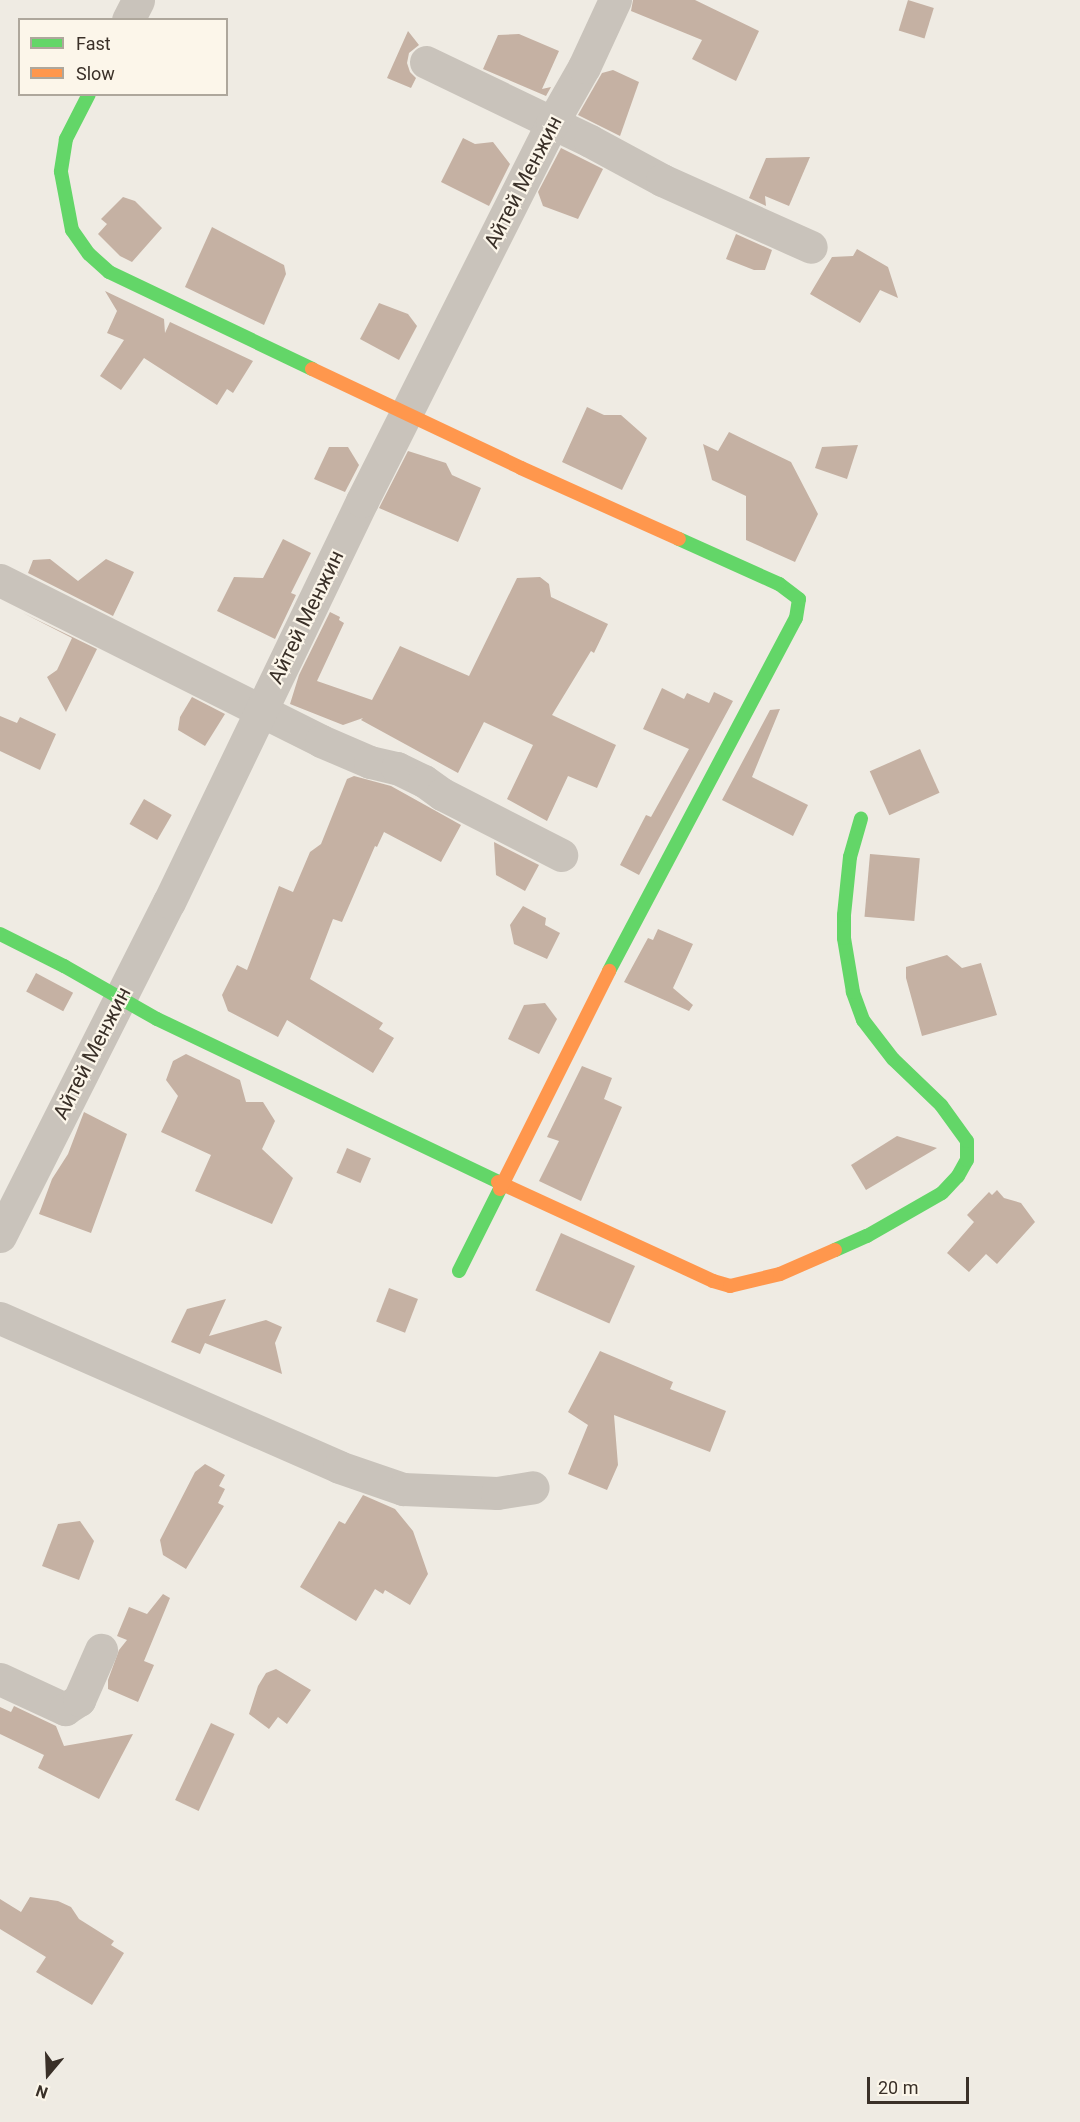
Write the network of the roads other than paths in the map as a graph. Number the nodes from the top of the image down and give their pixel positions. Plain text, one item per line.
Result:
1 (138, 0) edge
2 (615, 0) edge
3 (129, 18) edge
4 (426, 62) dead end
5 (88, 96) edge
6 (552, 123) junction
7 (812, 247) dead end
8 (406, 414) junction
9 (0, 580) edge
10 (260, 711) junction
11 (861, 819) dead end
12 (561, 855) dead end
13 (0, 934) edge
14 (119, 999) junction
15 (504, 1184) junction
16 (0, 1236) edge
17 (459, 1271) dead end
18 (0, 1318) edge
19 (533, 1487) dead end
20 (101, 1650) dead end
21 (0, 1679) edge

1 - 3 street
2 - 6 street, Айтей Менжин
4 - 6 street
5 - 8 street
6 - 7 street
6 - 8 street, Айтей Менжин
8 - 10 street, Айтей Менжин
8 - 15 street
9 - 10 street
10 - 12 street
10 - 14 street, Айтей Менжин
11 - 15 street
13 - 14 street
14 - 15 street
14 - 16 street, Айтей Менжин
15 - 17 street
18 - 19 street
20 - 21 street

